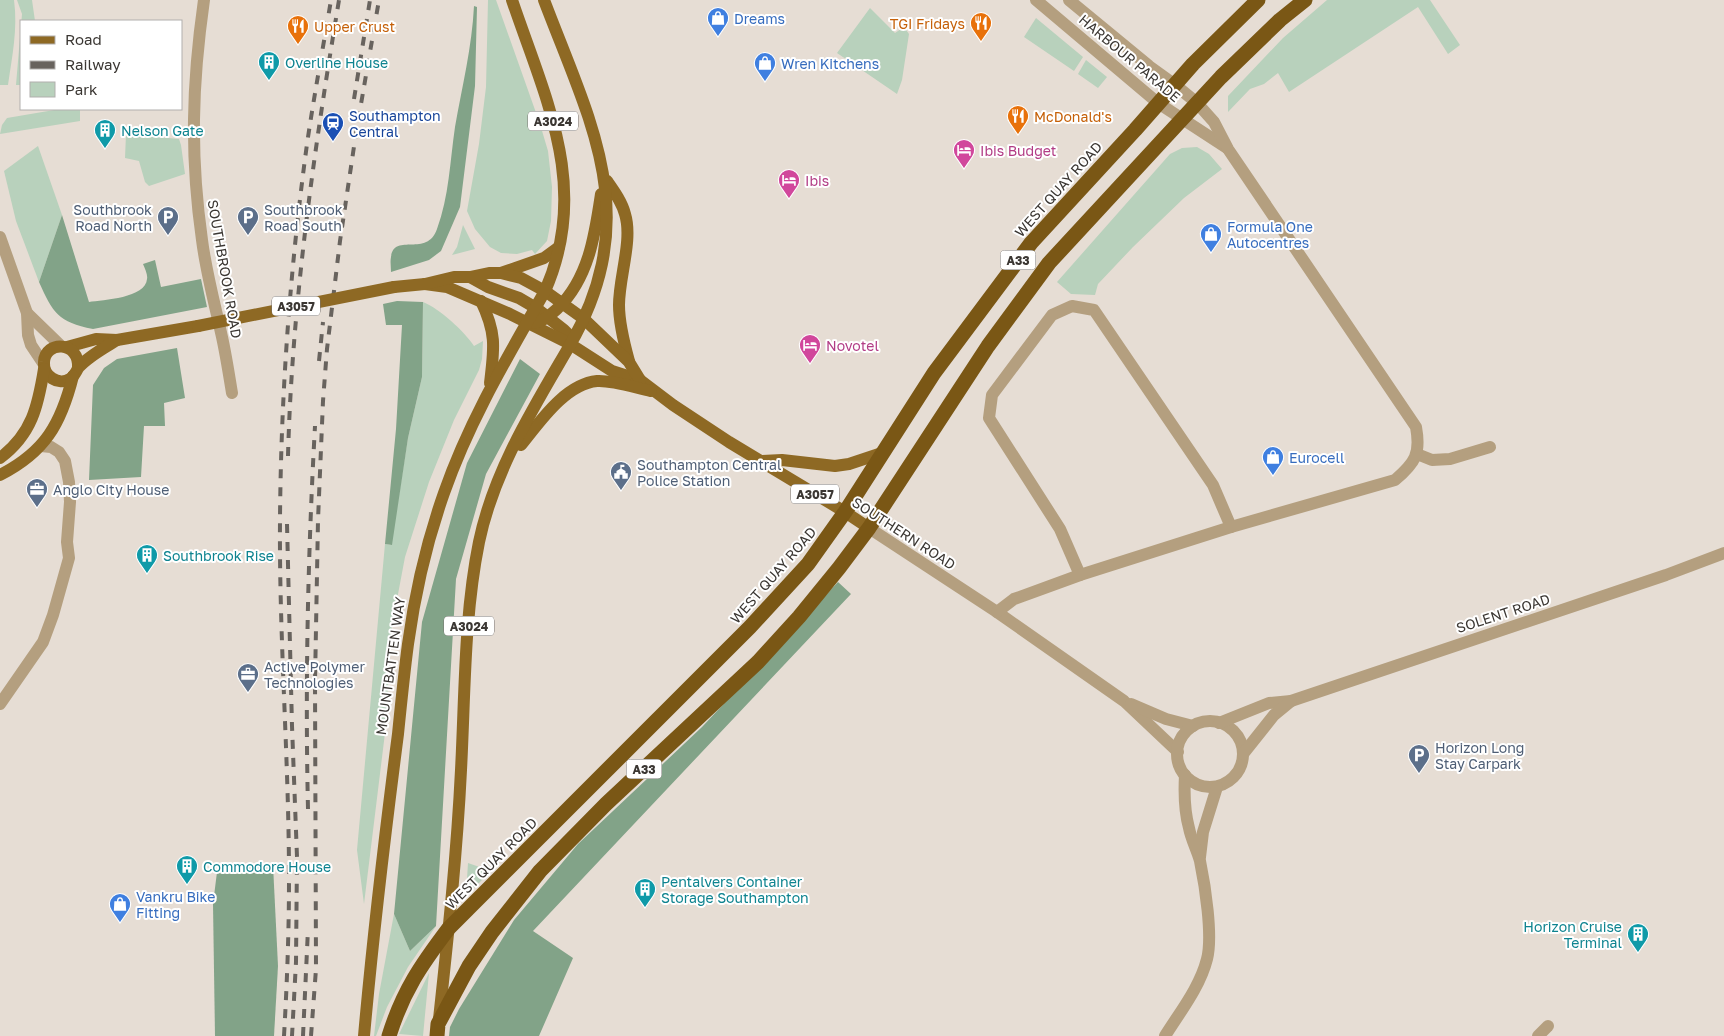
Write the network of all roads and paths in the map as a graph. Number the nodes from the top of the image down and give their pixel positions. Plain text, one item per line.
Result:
1 (204, 0) edge
2 (512, 0) edge
3 (544, 0) edge
4 (1036, 0) edge
5 (1068, 0) edge
6 (1258, 0) edge
7 (1304, 0) edge
8 (1174, 84) junction
9 (1158, 103) junction
10 (1197, 103) junction
11 (1182, 119) junction
12 (1228, 149) junction
13 (604, 176) junction
14 (0, 237) edge
15 (559, 247) junction
16 (501, 273) junction
17 (470, 277) junction
18 (425, 284) junction
19 (546, 291) junction
20 (480, 301) junction
21 (562, 303) junction
22 (536, 308) junction
23 (27, 312) junction
24 (548, 317) junction
25 (584, 319) junction
26 (527, 323) junction
27 (117, 340) junction
28 (570, 344) junction
29 (64, 347) junction
30 (629, 362) junction
31 (44, 366) junction
32 (76, 372) junction
33 (640, 380) junction
34 (488, 392) junction
35 (656, 392) junction
36 (232, 393) dead end
37 (41, 446) junction
38 (1490, 447) dead end
39 (882, 452) junction
40 (1417, 454) junction
41 (0, 458) edge
42 (762, 461) junction
43 (506, 463) junction
44 (0, 475) edge
45 (845, 512) junction
46 (1231, 527) junction
47 (869, 528) junction
48 (1724, 553) edge
49 (1080, 575) junction
50 (996, 612) junction
51 (1124, 701) junction
52 (1290, 701) junction
53 (0, 704) edge
54 (1219, 723) junction
55 (1194, 726) junction
56 (1178, 752) junction
57 (1243, 754) junction
58 (1185, 775) junction
59 (1217, 787) junction
60 (1200, 860) junction
61 (449, 928) junction
62 (1548, 1026) dead end
63 (438, 1030) edge
64 (364, 1036) edge
65 (389, 1036) edge
66 (1165, 1036) edge
67 (1538, 1036) edge

1 - 36 street, SOUTHBROOK ROAD
2 - 15 main road, A3024
3 - 13 main road, A3024
4 - 9 street, HARBOUR PARADE
5 - 8 street, HARBOUR PARADE
6 - 8 highway, WEST QUAY ROAD / A33
7 - 10 highway, A33
8 - 9 highway, WEST QUAY ROAD / A33
8 - 10 street, HARBOUR PARADE
9 - 11 street, HARBOUR PARADE
9 - 39 highway, WEST QUAY ROAD / A33
10 - 11 highway, A33
10 - 12 street, HARBOUR PARADE
11 - 12 street, HARBOUR PARADE
11 - 47 highway, A33
12 - 40 street, HARBOUR PARADE
13 - 21 main road
13 - 25 main road, A3024
13 - 30 main road
14 - 23 street
15 - 16 main road
15 - 19 main road, A3024
16 - 17 main road, A3057
16 - 19 main road, A3057
17 - 18 main road, A3057
17 - 22 main road
18 - 20 main road, A3057
18 - 27 main road, A3057, bridge
19 - 21 main road, SOUTHERN ROAD / A3057
19 - 22 main road, A3024
20 - 26 main road, A3057
20 - 34 main road
21 - 24 main road
21 - 25 main road, SOUTHERN ROAD / A3057
22 - 24 main road
22 - 26 main road, A3024
23 - 29 street
23 - 31 street
24 - 26 main road
24 - 28 main road
25 - 28 main road, A3024
25 - 30 main road, SOUTHERN ROAD / A3057
26 - 28 main road, A3057
26 - 34 main road, MOUNTBATTEN WAY / A3024
27 - 29 main road, A3057
27 - 32 main road, A3057
28 - 33 main road, SOUTHERN ROAD / A3057
28 - 43 main road, A3024
29 - 31 main road
29 - 32 main road
30 - 33 main road, SOUTHERN ROAD / A3057
31 - 32 main road
31 - 41 main road
32 - 37 main road
33 - 35 main road, SOUTHERN ROAD / A3057
34 - 64 main road, MOUNTBATTEN WAY / A3024
35 - 42 main road, SOUTHERN ROAD / A3057
35 - 43 main road
37 - 44 main road
37 - 53 street
38 - 40 street
39 - 42 main road
39 - 45 highway, WEST QUAY ROAD / A33
40 - 46 street
42 - 45 main road, SOUTHERN ROAD / A3057
43 - 61 main road, A3024
45 - 47 main road, SOUTHERN ROAD / A3057
45 - 61 highway, WEST QUAY ROAD / A33
46 - 49 street
46 - 49 street
47 - 50 street, SOUTHERN ROAD
47 - 63 highway, A33
48 - 52 street, SOLENT ROAD
49 - 50 street
50 - 51 street, SOUTHERN ROAD
51 - 55 street, SOUTHERN ROAD
51 - 56 street, SOUTHERN ROAD
52 - 54 street, SOLENT ROAD
52 - 57 street, SOLENT ROAD
54 - 55 street
54 - 57 street
55 - 56 street
56 - 58 street
57 - 59 street
58 - 59 street
58 - 60 street
59 - 60 street
60 - 66 street
61 - 63 main road, A3024
61 - 65 highway, WEST QUAY ROAD / A33
62 - 67 street

